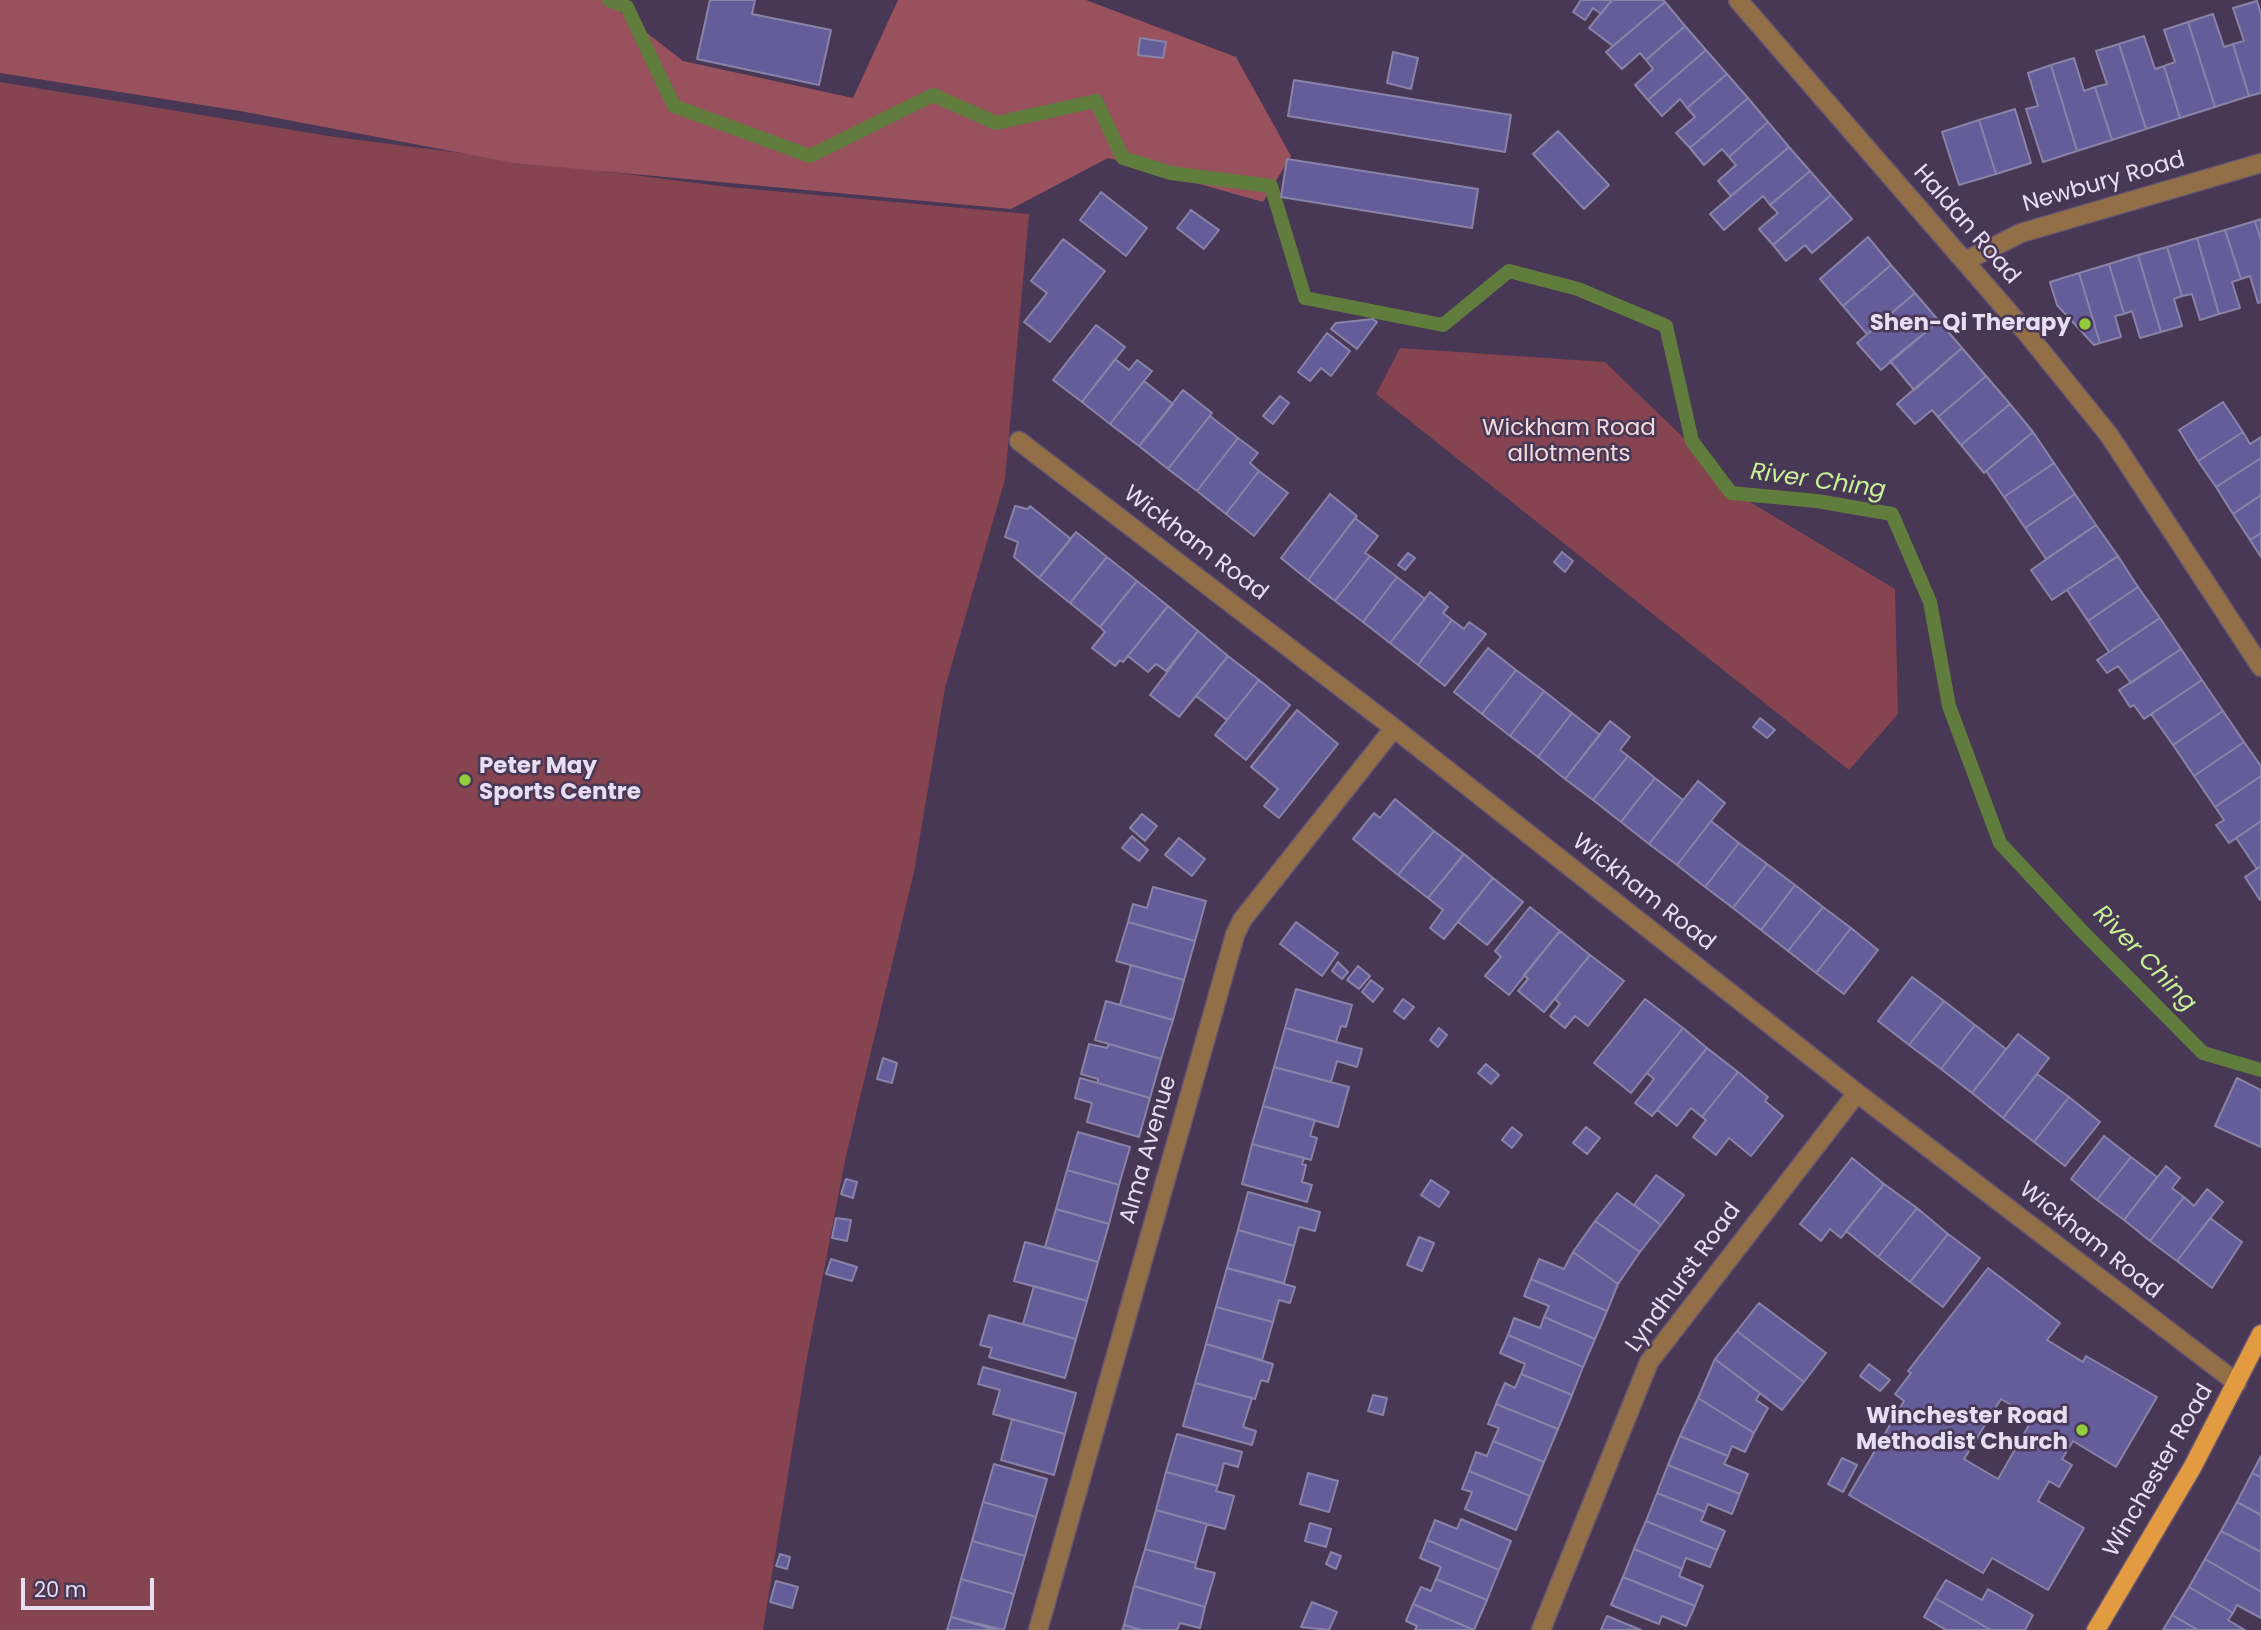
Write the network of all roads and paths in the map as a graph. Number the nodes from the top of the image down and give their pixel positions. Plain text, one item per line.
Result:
1 (1738, 0) edge
2 (2261, 163) edge
3 (1965, 261) junction
4 (1019, 440) dead end
5 (2261, 667) edge
6 (1394, 728) junction
7 (1857, 1093) junction
8 (2261, 1334) edge
9 (2237, 1383) junction
10 (1038, 1630) edge
11 (1541, 1630) edge
12 (2096, 1630) edge

1 - 3 street, Haldan Road
2 - 3 street, Newbury Road
3 - 5 street, Haldan Road
4 - 6 street, Wickham Road
6 - 7 street, Wickham Road
6 - 10 street, Alma Avenue
7 - 9 street, Wickham Road
7 - 11 street, Lyndhurst Road
8 - 9 main road, Winchester Road
9 - 12 main road, Winchester Road

